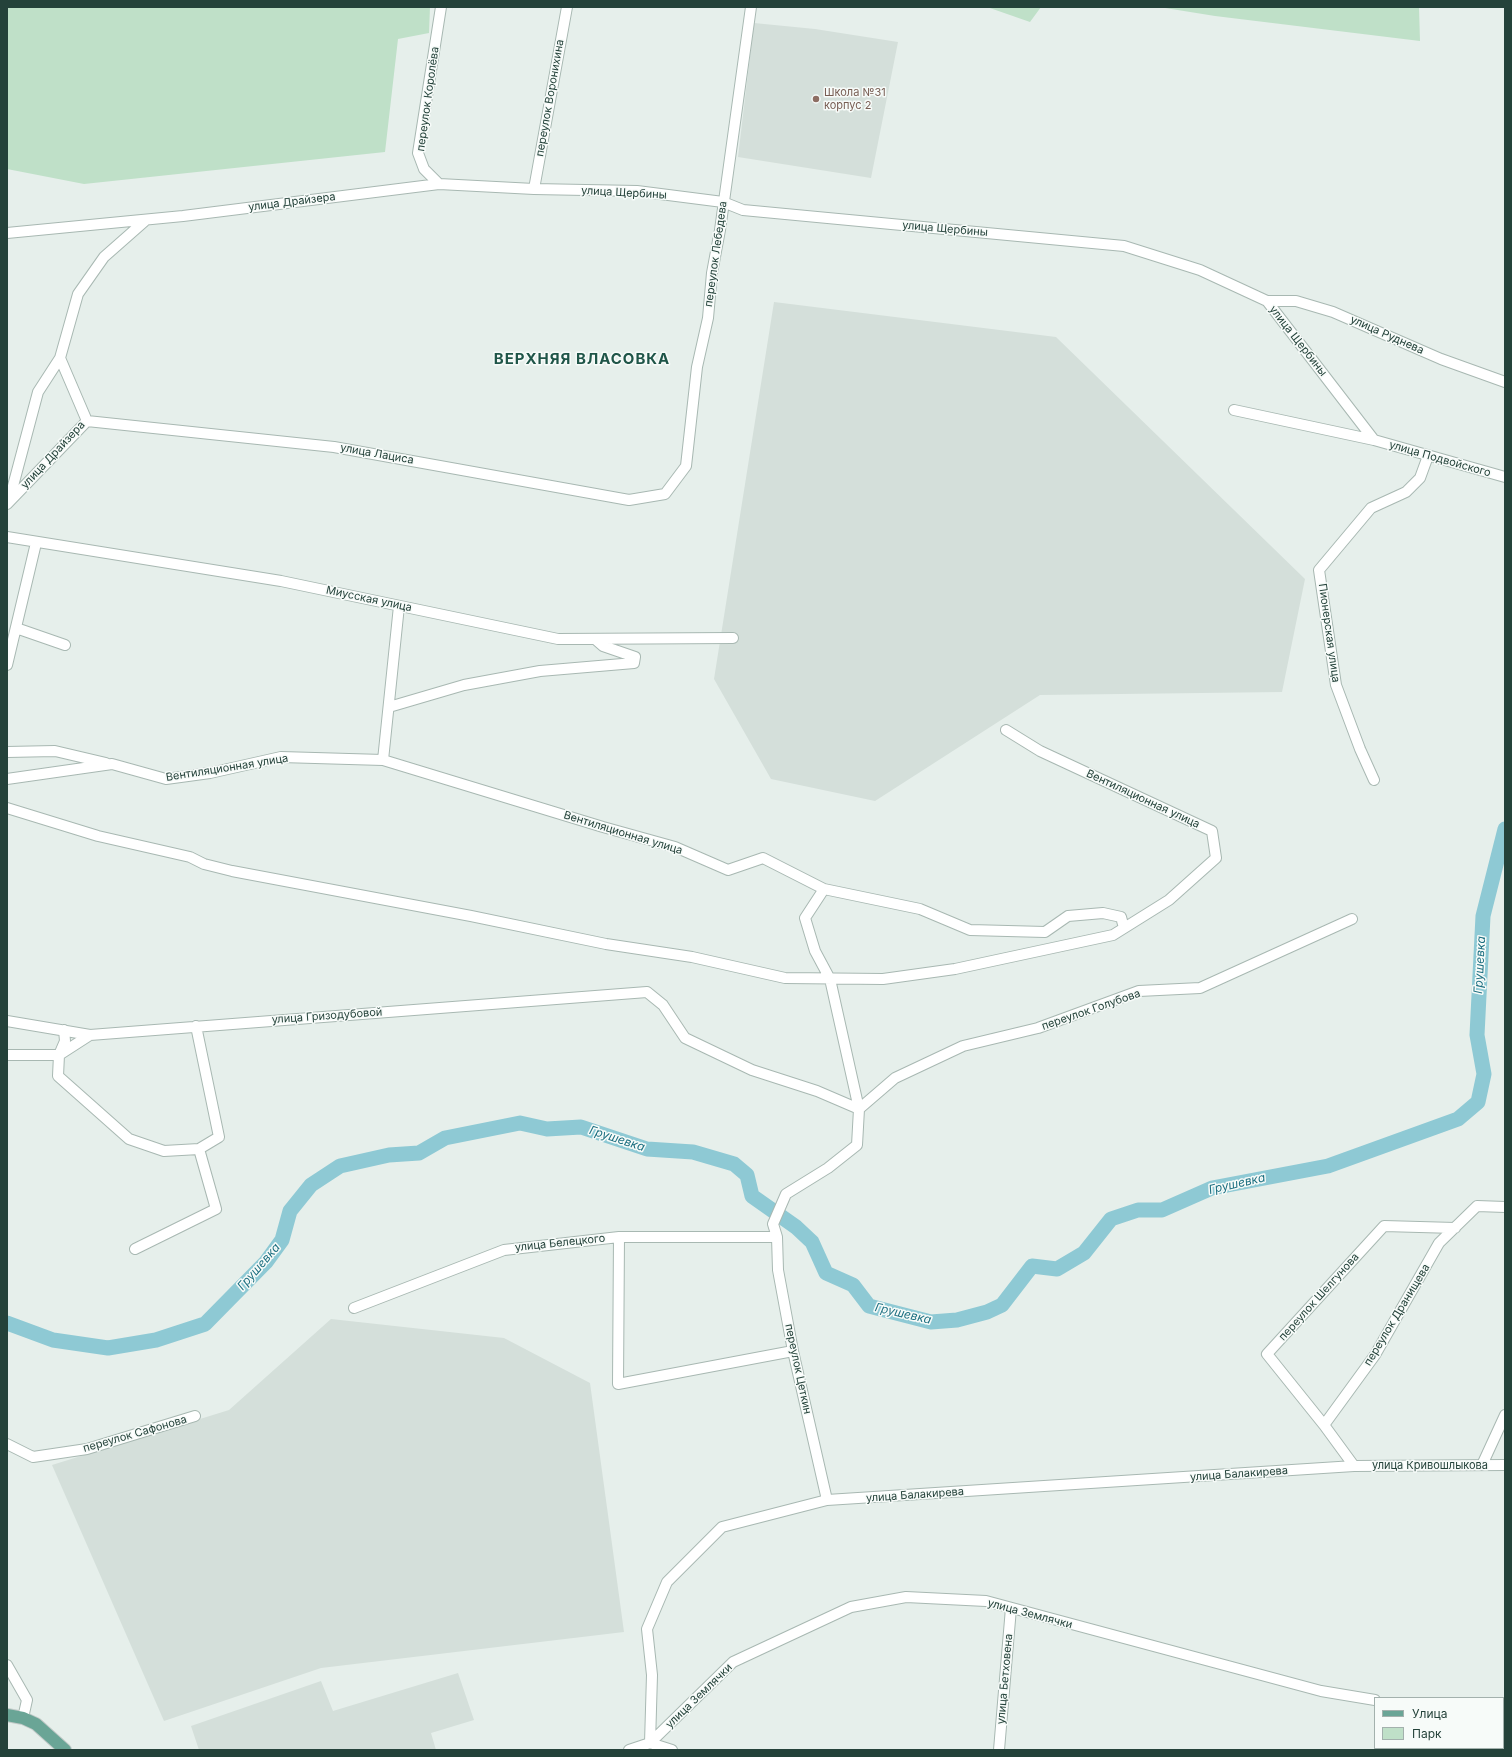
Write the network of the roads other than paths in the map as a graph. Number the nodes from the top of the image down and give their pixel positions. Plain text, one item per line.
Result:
1 (441, 7) edge
2 (567, 7) edge
3 (751, 7) edge
4 (439, 184) junction
5 (534, 189) junction
6 (723, 202) junction
7 (146, 220) junction
8 (7, 233) edge
9 (1267, 301) junction
10 (60, 358) junction
11 (1505, 382) edge
12 (1234, 410) dead end
13 (87, 420) junction
14 (1374, 440) junction
15 (1428, 456) junction
16 (1505, 477) edge
17 (665, 494) joint
18 (8, 503) edge
19 (7, 537) edge
20 (36, 543) junction
21 (399, 606) junction
22 (16, 628) junction
23 (733, 638) dead end
24 (595, 639) junction
25 (65, 645) dead end
26 (7, 665) edge
27 (388, 707) junction
28 (1006, 730) dead end
29 (7, 752) edge
30 (383, 760) junction
31 (112, 764) junction
32 (7, 780) edge
33 (1374, 780) dead end
34 (7, 808) edge
35 (824, 889) junction
36 (1352, 919) dead end
37 (1124, 928) junction
38 (830, 979) junction
39 (7, 1021) edge
40 (196, 1026) junction
41 (64, 1030) junction
42 (90, 1035) junction
43 (59, 1054) junction
44 (7, 1055) edge
45 (859, 1109) junction
46 (199, 1149) junction
47 (1505, 1207) edge
48 (1455, 1228) junction
49 (619, 1237) junction
50 (777, 1237) junction
51 (135, 1249) dead end
52 (354, 1308) dead end
53 (793, 1351) junction
54 (1505, 1415) edge
55 (195, 1416) dead end
56 (1324, 1424) junction
57 (7, 1444) edge
58 (1482, 1465) junction
59 (1505, 1465) edge
60 (1354, 1466) junction
61 (827, 1500) junction
62 (1011, 1608) junction
63 (7, 1665) edge
64 (1374, 1700) edge
65 (7, 1715) edge
66 (22, 1718) junction
67 (650, 1743) junction
68 (65, 1750) edge
69 (629, 1750) edge
70 (672, 1750) edge
71 (998, 1750) edge

1 - 4 street, переулок Королёва
2 - 5 street, переулок Воронихина
3 - 6 street, переулок Лебедева
4 - 5 street, улица Щербины
4 - 7 street, улица Драйзера
5 - 6 street, улица Щербины
6 - 9 street, улица Щербины
6 - 17 street, переулок Лебедева
7 - 8 street, улица Драйзера
7 - 10 street
9 - 11 street, улица Руднева
9 - 14 street, улица Щербины
10 - 13 street, улица Драйзера
10 - 18 street
12 - 14 street, улица Подвойского
13 - 17 street, улица Лациса
13 - 18 street, улица Драйзера
14 - 15 street, улица Подвойского
15 - 16 street, улица Подвойского
15 - 33 street, Пионерская улица
19 - 20 street, Миусская улица
20 - 21 street, Миусская улица
20 - 22 street
21 - 24 street, Миусская улица
21 - 27 street
22 - 25 street
22 - 26 street
23 - 24 street, Миусская улица
24 - 27 street
27 - 30 street
28 - 37 street, Вентиляционная улица
29 - 31 street, Вентиляционная улица
30 - 31 street, Вентиляционная улица
30 - 35 street, Вентиляционная улица
31 - 32 street, Вентиляционная улица
34 - 38 street
35 - 37 street, Вентиляционная улица
35 - 38 street
36 - 45 street, переулок Голубова
37 - 38 street
38 - 45 street
39 - 41 street, улица Гризодубовой
40 - 42 street, улица Гризодубовой
40 - 45 street, улица Гризодубовой
40 - 46 street
41 - 42 street, улица Гризодубовой
41 - 43 street
42 - 43 street
43 - 44 street
43 - 46 street
45 - 50 street, переулок Цеткин
46 - 51 street
47 - 48 street, переулок Дранищева
48 - 56 street, переулок Дранищева
48 - 56 street, переулок Шелгунова
49 - 50 street, улица Белецкого
49 - 52 street, улица Белецкого
49 - 53 street
50 - 53 street, переулок Цеткин
53 - 61 street, переулок Цеткин
54 - 58 street
55 - 57 street, переулок Сафонова
56 - 60 street
58 - 59 street, улица Кривошлыкова
58 - 60 street, улица Кривошлыкова
60 - 61 street, улица Балакирева
61 - 67 street, улица Балакирева
62 - 64 street, улица Землячки
62 - 67 street, улица Землячки
62 - 71 street, улица Бетховена
63 - 66 street
65 - 66 main road
66 - 68 main road
67 - 69 street
67 - 70 street

